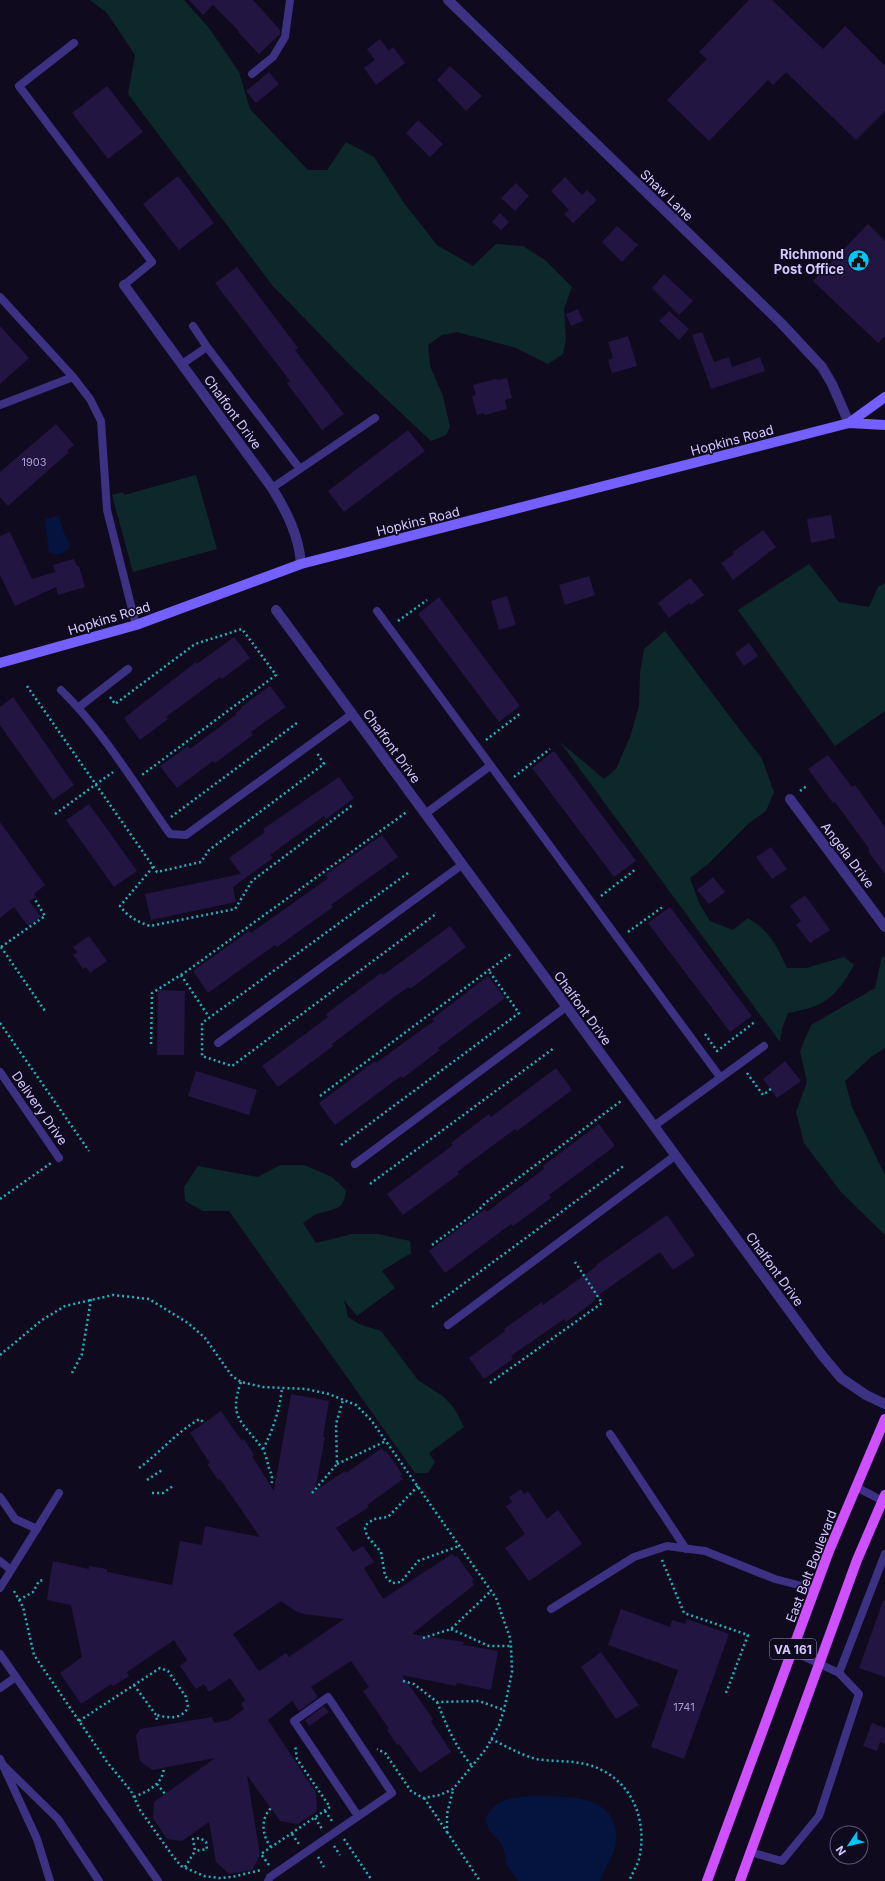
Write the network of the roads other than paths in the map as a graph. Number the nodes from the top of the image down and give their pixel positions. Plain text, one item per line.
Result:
1 (290, 0) edge
2 (448, 0) edge
3 (74, 43) dead end
4 (252, 74) dead end
5 (124, 285) joint
6 (0, 297) edge
7 (193, 326) dead end
8 (207, 347) junction
9 (182, 364) junction
10 (73, 377) junction
11 (885, 397) edge
12 (0, 405) edge
13 (375, 418) dead end
14 (849, 423) junction
15 (885, 425) edge
16 (300, 469) junction
17 (272, 488) junction
18 (301, 564) junction
19 (276, 610) dead end
20 (376, 611) dead end
21 (136, 625) junction
22 (0, 662) edge
23 (128, 669) dead end
24 (61, 690) dead end
25 (78, 707) junction
26 (352, 714) junction
27 (490, 766) junction
28 (790, 799) dead end
29 (425, 814) junction
30 (463, 864) junction
31 (885, 927) edge
32 (566, 1007) junction
33 (218, 1043) dead end
34 (764, 1046) dead end
35 (0, 1072) edge
36 (720, 1077) junction
37 (654, 1126) junction
38 (676, 1155) junction
39 (60, 1158) road end
40 (355, 1164) dead end
41 (448, 1325) dead end
42 (885, 1404) edge
43 (885, 1420) edge
44 (610, 1434) dead end
45 (856, 1487) junction
46 (59, 1493) dead end
47 (0, 1497) edge
48 (884, 1499) edge
49 (37, 1529) junction
50 (686, 1549) junction
51 (885, 1554) edge
52 (0, 1560) edge
53 (11, 1570) junction
54 (0, 1588) edge
55 (814, 1589) junction
56 (551, 1610) dead end
57 (792, 1651) junction
58 (0, 1654) edge
59 (820, 1663) junction
60 (839, 1673) junction
61 (16, 1677) junction
62 (0, 1688) edge
63 (2, 1762) edge
64 (358, 1816) junction
65 (750, 1852) junction
66 (50, 1881) edge
67 (99, 1881) edge
68 (158, 1881) edge
69 (268, 1881) edge
70 (707, 1881) edge
71 (740, 1881) edge

1 - 4 lane
2 - 14 street, Shaw Lane
3 - 5 lane
5 - 9 street, Chalfont Drive
6 - 10 lane
7 - 8 lane
8 - 9 lane
8 - 16 lane
9 - 17 street, Chalfont Drive
10 - 12 lane
10 - 21 lane
11 - 14 main road, Hopkins Road
13 - 16 lane
14 - 15 main road, Hopkins Road
14 - 18 main road, Hopkins Road
16 - 17 lane
17 - 18 street, Chalfont Drive
18 - 21 main road, Hopkins Road
19 - 26 street, Chalfont Drive
20 - 27 lane
21 - 22 main road, Hopkins Road
23 - 25 lane
24 - 25 lane
25 - 26 lane
26 - 29 street, Chalfont Drive
27 - 29 lane
27 - 36 lane
28 - 31 street, Angela Drive
29 - 30 street, Chalfont Drive
30 - 32 street, Chalfont Drive
30 - 33 lane
32 - 37 street, Chalfont Drive
32 - 40 lane
34 - 36 lane
35 - 39 lane, Delivery Drive
36 - 37 lane
37 - 38 street, Chalfont Drive
38 - 41 lane
38 - 42 street, Chalfont Drive
43 - 45 main road, East Belt Boulevard / VA 161
44 - 50 lane
45 - 48 lane
45 - 55 main road, East Belt Boulevard / VA 161
46 - 49 lane
47 - 49 lane
48 - 59 main road, VA 161
49 - 53 lane
50 - 55 lane
50 - 56 lane
51 - 60 lane
52 - 53 lane
53 - 54 lane
55 - 57 main road, East Belt Boulevard / VA 161
57 - 59 lane
57 - 70 main road, East Belt Boulevard / VA 161
58 - 61 lane
59 - 60 lane
59 - 65 main road, VA 161
60 - 65 lane
61 - 62 lane
61 - 68 lane
63 - 66 lane
63 - 67 lane
64 - 64 lane
64 - 69 lane
65 - 71 main road, VA 161

